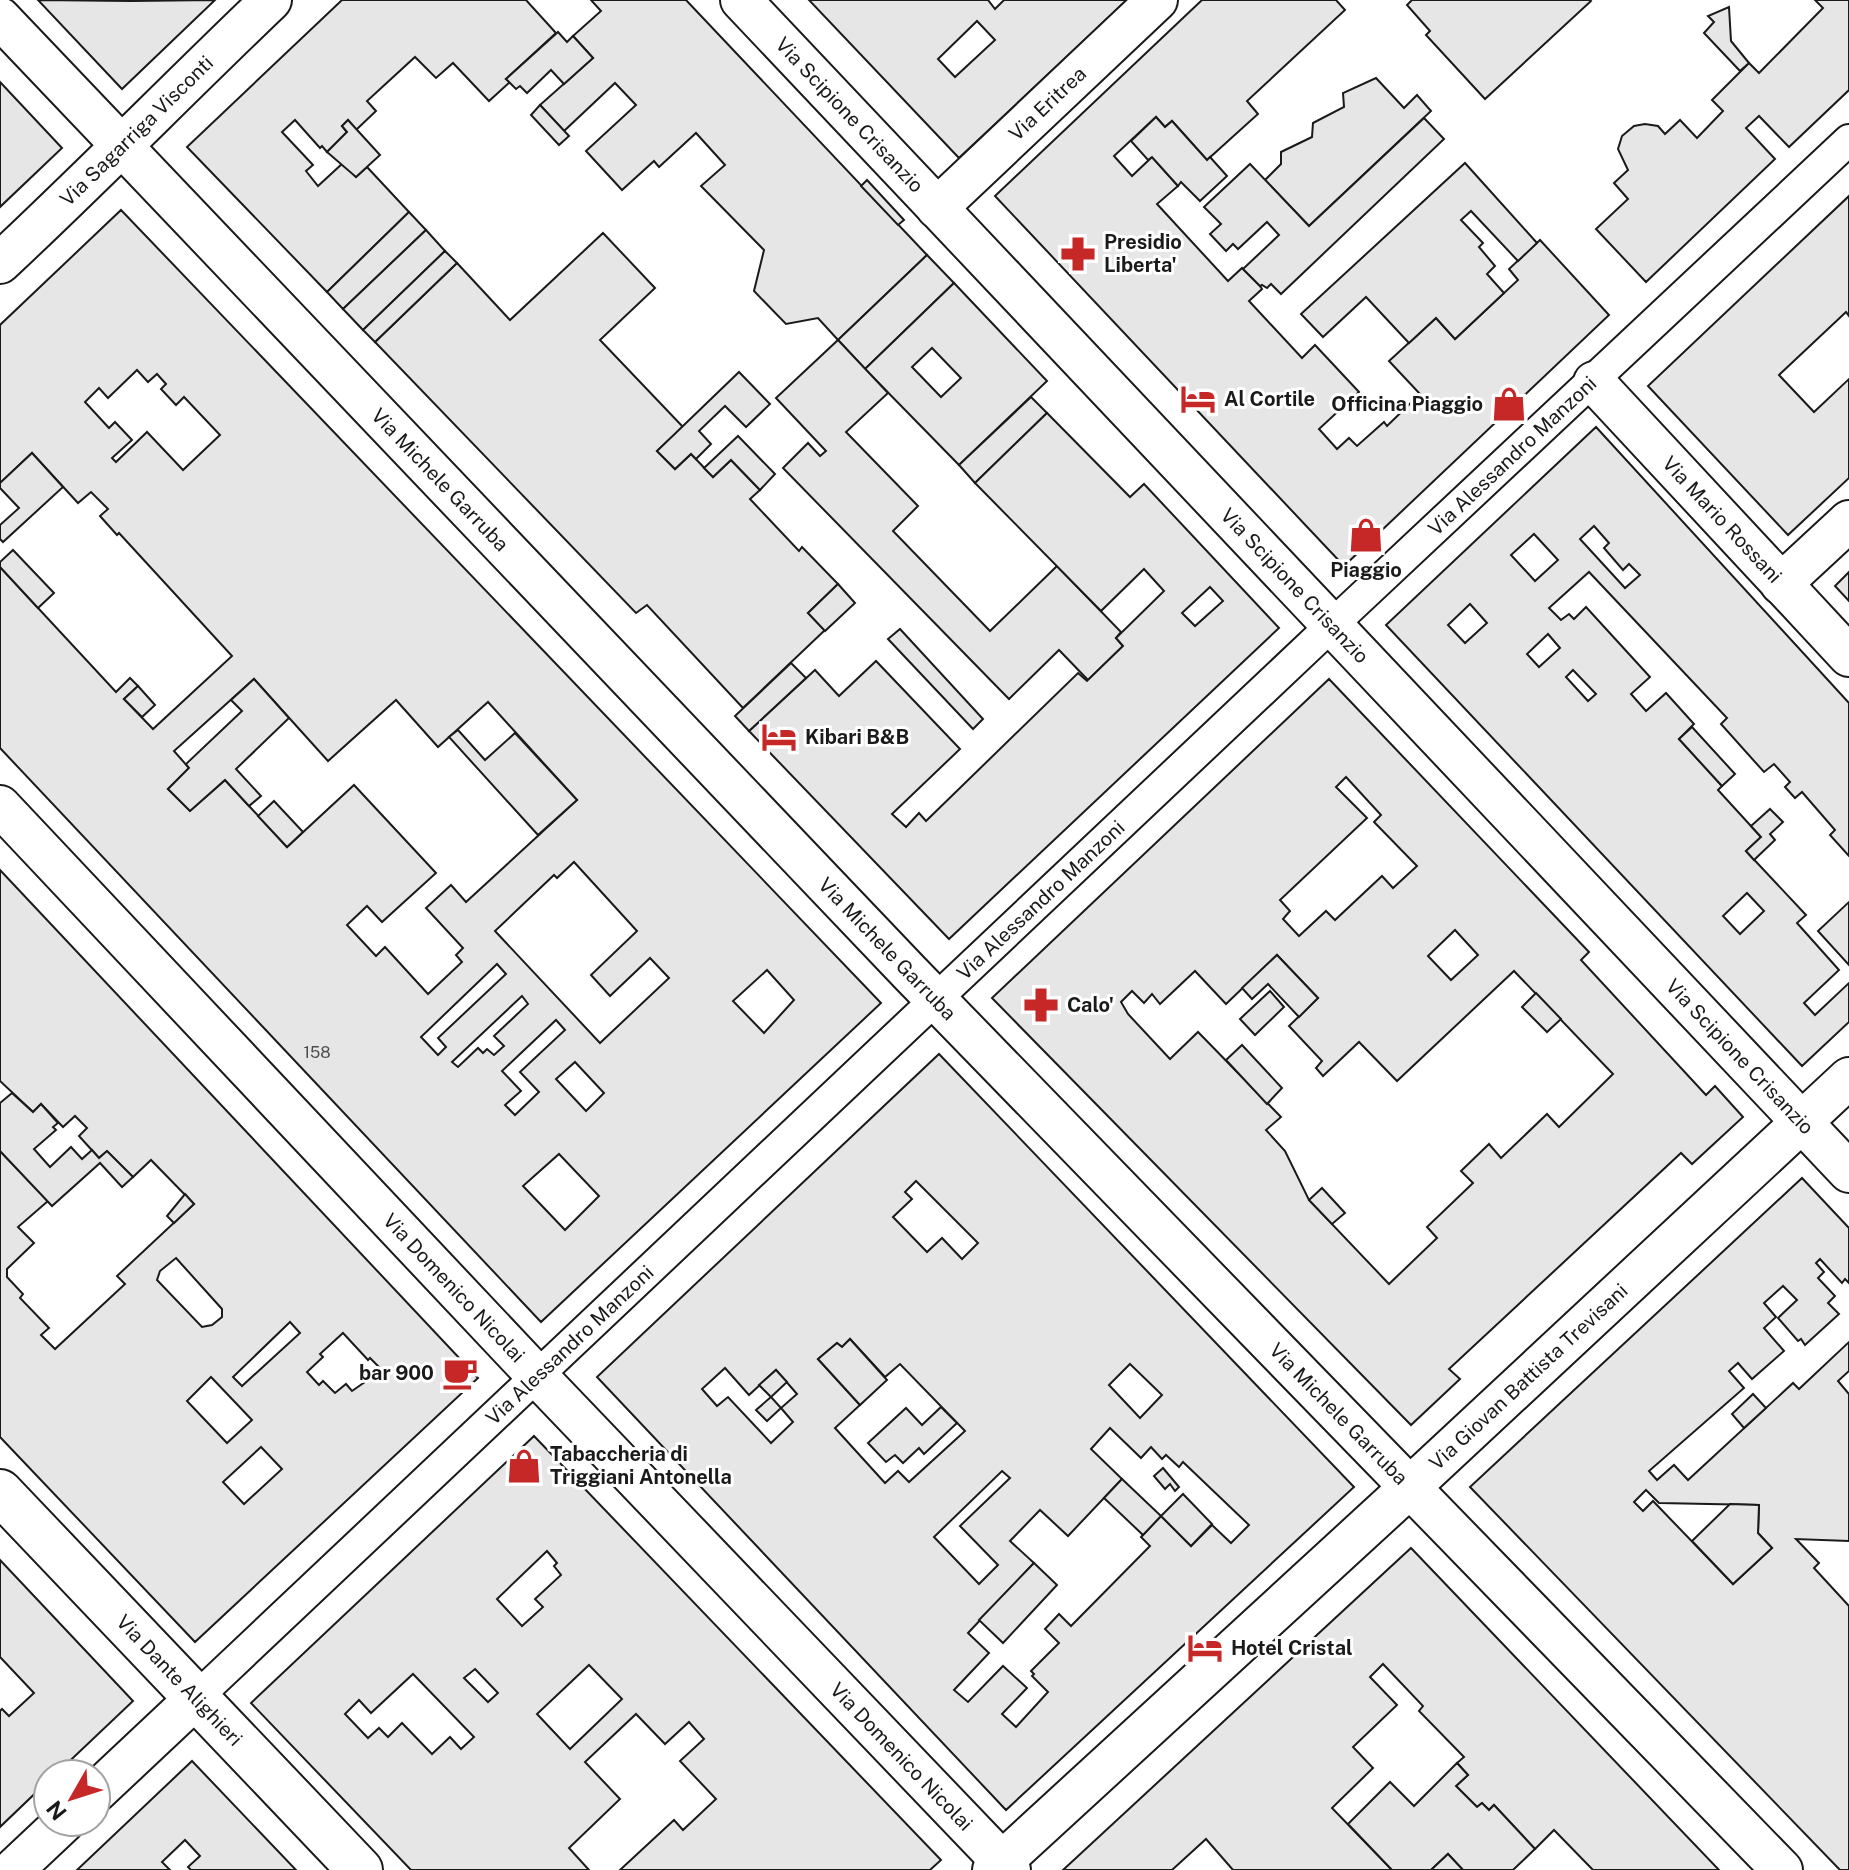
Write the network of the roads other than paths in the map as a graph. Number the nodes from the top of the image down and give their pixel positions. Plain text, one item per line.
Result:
1 (271, 0) edge
2 (741, 0) edge
3 (1157, 0) edge
4 (0, 18) edge
5 (1849, 140) edge
6 (123, 147) junction
7 (937, 208) junction
8 (0, 263) edge
9 (1594, 382) junction
10 (1849, 521) edge
11 (1781, 584) junction
12 (1333, 624) junction
13 (1849, 656) edge
14 (0, 806) edge
15 (937, 1000) junction
16 (1849, 1078) edge
17 (1802, 1121) junction
18 (1849, 1172) edge
19 (538, 1377) junction
20 (1409, 1488) junction
21 (0, 1492) edge
22 (196, 1698) junction
23 (112, 1777) edge
24 (47, 1838) edge
25 (1002, 1867) edge
26 (13, 1870) edge
27 (360, 1870) edge
28 (1782, 1870) edge

1 - 6 street, Via Sagarriga Visconti
2 - 7 street, Via Scipione Crisanzio
3 - 7 street, Via Eritrea
4 - 6 street, Via Michele Garruba
5 - 9 street, Via Alessandro Manzoni
6 - 8 street, Via Sagarriga Visconti
6 - 15 street, Via Michele Garruba
7 - 12 street, Via Scipione Crisanzio
9 - 11 street, Via Mario Rossani
9 - 12 street, Via Alessandro Manzoni
10 - 11 street
11 - 13 street, Via Mario Rossani
12 - 15 street, Via Alessandro Manzoni
12 - 17 street, Via Scipione Crisanzio
14 - 19 street, Via Domenico Nicolai
15 - 19 street, Via Alessandro Manzoni
15 - 20 street, Via Michele Garruba
16 - 17 street, Via Giovan Battista Trevisani
17 - 18 street, Via Scipione Crisanzio
17 - 20 street, Via Giovan Battista Trevisani
19 - 22 street, Via Alessandro Manzoni
19 - 25 street, Via Domenico Nicolai
20 - 25 street, Via Giovan Battista Trevisani
20 - 28 street, Via Michele Garruba
21 - 22 street, Via Dante Alighieri
22 - 23 street, Via Alessandro Manzoni
22 - 27 street, Via Dante Alighieri
24 - 26 street

